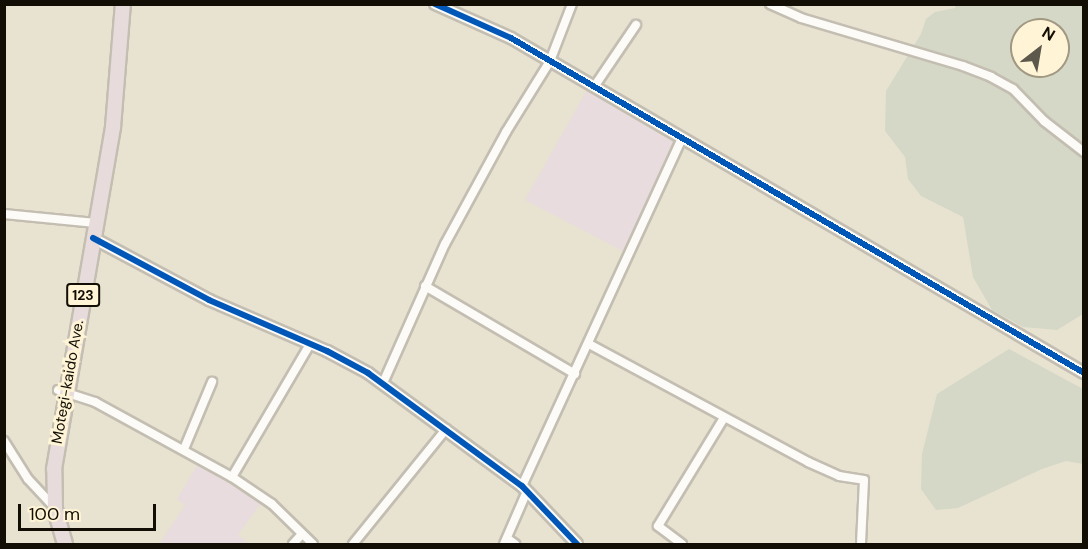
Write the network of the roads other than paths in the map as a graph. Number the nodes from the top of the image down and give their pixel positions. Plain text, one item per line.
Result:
1 (123, 4) edge
2 (435, 4) edge
3 (572, 4) edge
4 (770, 4) edge
5 (636, 25) dead end
6 (550, 61) junction
7 (594, 87) junction
8 (681, 138) junction
9 (1083, 152) edge
10 (4, 214) edge
11 (96, 223) junction
12 (93, 238) junction
13 (425, 286) junction
14 (310, 344) junction
15 (589, 344) junction
16 (1083, 373) edge
17 (575, 374) junction
18 (212, 382) dead end
19 (383, 383) junction
20 (62, 391) junction
21 (724, 418) junction
22 (446, 429) junction
23 (4, 441) edge
24 (184, 449) junction
25 (232, 477) junction
26 (524, 488) junction
27 (55, 508) junction
28 (302, 534) junction
29 (509, 543) edge
30 (65, 544) edge
31 (293, 544) edge
32 (313, 544) edge
33 (353, 544) edge
34 (577, 544) edge
35 (682, 544) edge
36 (861, 544) edge

1 - 11 highway, Motegi-kaido Ave. / 123
2 - 6 street
3 - 6 street
4 - 9 street
5 - 7 street
6 - 7 street
6 - 13 street
7 - 8 street
8 - 15 street
8 - 16 street
10 - 11 street
11 - 12 highway, Motegi-kaido Ave. / 123
12 - 14 street
12 - 20 highway, Motegi-kaido Ave. / 123
13 - 17 street
13 - 19 street
14 - 19 street
14 - 25 street
15 - 17 street
15 - 21 street
17 - 26 street
18 - 24 street
19 - 22 street
20 - 24 street
20 - 27 highway, Motegi-kaido Ave. / 123
21 - 35 street
21 - 36 street
22 - 26 street
22 - 33 street
23 - 27 street
24 - 25 street
25 - 28 street
26 - 29 street
26 - 34 street
27 - 30 highway, Motegi-kaido Ave. / 123
28 - 31 street
28 - 32 street

